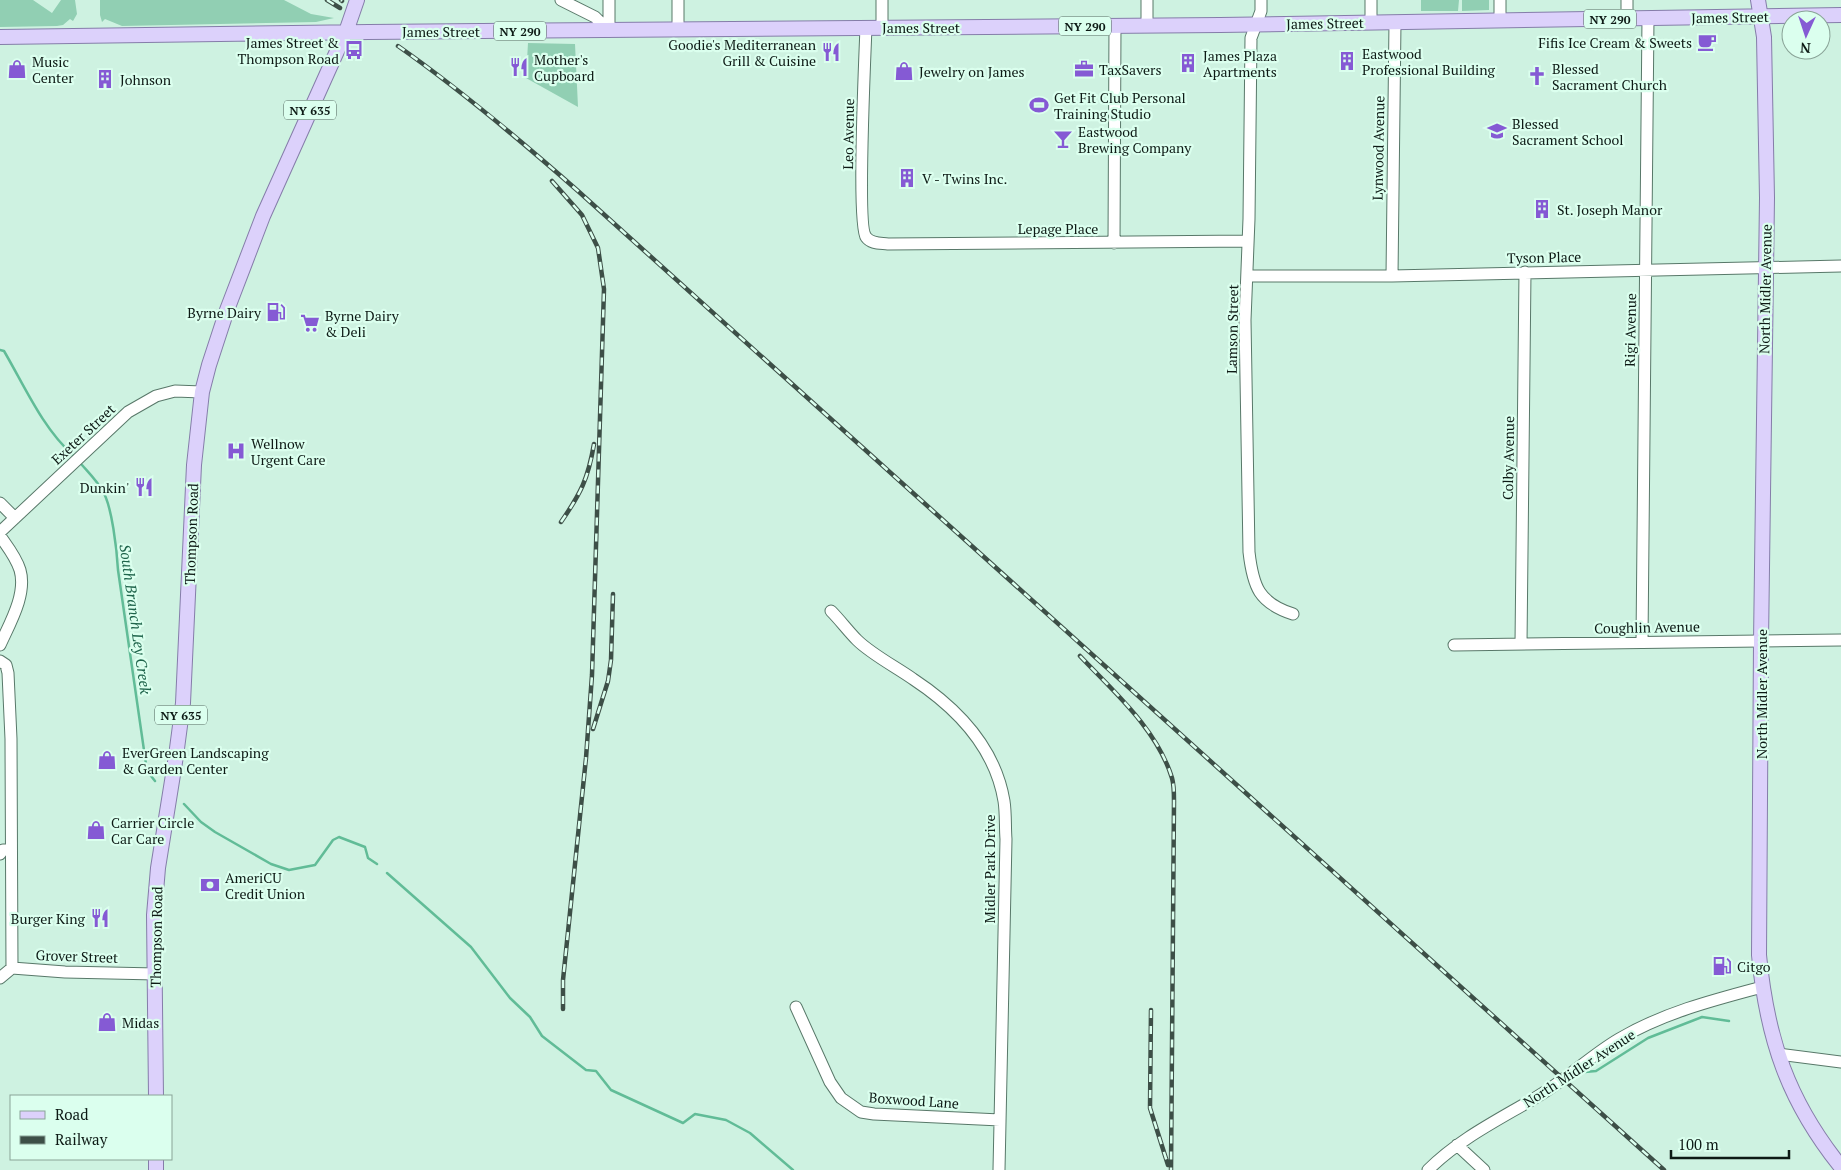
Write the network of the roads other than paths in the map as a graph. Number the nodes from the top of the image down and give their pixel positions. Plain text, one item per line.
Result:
1 (357, 0) edge
2 (561, 0) edge
3 (609, 0) edge
4 (678, 0) edge
5 (882, 0) edge
6 (1148, 0) edge
7 (1261, 0) edge
8 (1372, 0) edge
9 (1500, 0) edge
10 (1627, 0) edge
11 (1758, 0) edge
12 (1841, 15) edge
13 (1762, 16) junction
14 (1627, 18) junction
15 (1648, 18) junction
16 (1500, 20) junction
17 (1371, 22) junction
18 (1395, 22) junction
19 (1256, 24) junction
20 (1115, 26) junction
21 (1147, 26) junction
22 (882, 27) junction
23 (866, 28) junction
24 (678, 29) junction
25 (609, 30) junction
26 (346, 32) junction
27 (0, 37) edge
28 (868, 239) joint
29 (1248, 241) junction
30 (1114, 243) junction
31 (1841, 266) edge
32 (1766, 268) junction
33 (1646, 270) junction
34 (1525, 272) junction
35 (1247, 276) junction
36 (1392, 276) junction
37 (202, 392) junction
38 (0, 503) edge
39 (15, 518) junction
40 (0, 534) edge
41 (831, 611) dead end
42 (1293, 614) dead end
43 (1841, 640) edge
44 (1642, 642) junction
45 (1761, 642) junction
46 (1521, 644) junction
47 (0, 645) edge
48 (1454, 645) dead end
49 (0, 661) edge
50 (4, 850) edge
51 (12, 968) junction
52 (156, 974) junction
53 (0, 978) edge
54 (1762, 987) junction
55 (796, 1007) dead end
56 (1778, 1054) junction
57 (1841, 1062) edge
58 (156, 1095) edge
59 (1000, 1120) junction
60 (1457, 1145) junction
61 (1841, 1167) edge
62 (999, 1170) edge
63 (1428, 1170) edge
64 (1484, 1170) edge

1 - 26 main road, Thompson Road / NY 635
2 - 25 street
3 - 25 street
4 - 24 street
5 - 22 street
6 - 21 street
7 - 19 street, Lamson Street
8 - 17 street
9 - 16 street
10 - 14 street
11 - 13 main road, North Midler Avenue
12 - 13 main road, James Street / NY 290
13 - 15 main road, James Street / NY 290
13 - 32 main road, North Midler Avenue
14 - 15 main road, James Street / NY 290
14 - 16 main road, James Street / NY 290
15 - 33 street, Rigi Avenue
16 - 18 main road, James Street / NY 290
17 - 18 main road, James Street / NY 290
17 - 19 main road, James Street / NY 290
18 - 36 street, Lynwood Avenue
19 - 21 main road, James Street / NY 290
19 - 29 street, Lamson Street
20 - 21 main road, James Street / NY 290
20 - 22 main road, James Street / NY 290
20 - 30 street
22 - 23 main road, James Street / NY 290
23 - 24 main road, James Street / NY 290
23 - 28 street, Leo Avenue
24 - 25 main road, James Street / NY 290
25 - 26 main road, James Street / NY 290
26 - 27 main road, James Street / NY 290
26 - 37 main road, Thompson Road / NY 635
28 - 30 street, Lepage Place
29 - 30 street, Lepage Place
29 - 35 street, Lamson Street
31 - 32 street, Tyson Place
32 - 33 street, Tyson Place
32 - 45 main road, North Midler Avenue
33 - 34 street, Tyson Place
33 - 44 street, Rigi Avenue
34 - 36 street, Tyson Place
34 - 46 street, Colby Avenue
35 - 36 street, Tyson Place
35 - 42 street, Lamson Street
37 - 39 street, Exeter Street
37 - 52 main road, Thompson Road / NY 635
38 - 39 street
39 - 40 street, Exeter Street
40 - 47 street
41 - 59 street, Midler Park Drive
43 - 45 street, Coughlin Avenue
44 - 45 street, Coughlin Avenue
44 - 46 street, Coughlin Avenue
45 - 54 main road, North Midler Avenue
46 - 48 street, Coughlin Avenue
49 - 50 street
50 - 51 street
51 - 52 street, Grover Street
51 - 53 street
52 - 58 main road, Thompson Road / NY 635
54 - 56 main road
54 - 60 street, North Midler Avenue
55 - 59 street, Boxwood Lane
56 - 57 street
56 - 61 main road
59 - 62 street, Midler Park Drive
60 - 63 street, North Midler Avenue
60 - 64 street

